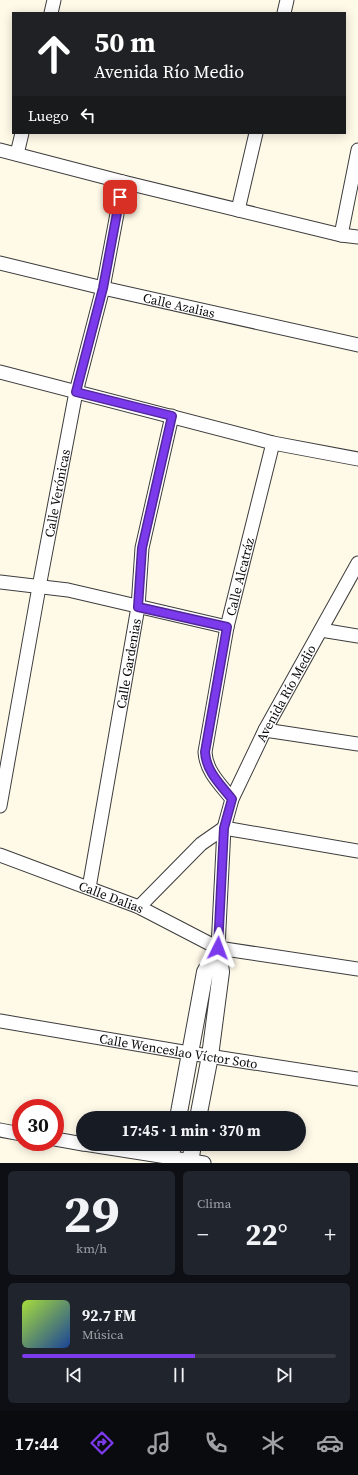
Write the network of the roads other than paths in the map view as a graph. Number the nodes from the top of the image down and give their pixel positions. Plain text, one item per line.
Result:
1 (54, 0) edge
2 (287, 0) edge
3 (51, 12) edge
4 (284, 12) edge
5 (22, 134) edge
6 (256, 134) edge
7 (0, 150) edge
8 (358, 150) edge
9 (17, 154) junction
10 (123, 182) junction
11 (238, 210) junction
12 (340, 235) junction
13 (358, 237) edge
14 (0, 263) edge
15 (103, 288) junction
16 (358, 345) edge
17 (0, 372) edge
18 (76, 392) junction
19 (172, 416) junction
20 (272, 443) junction
21 (358, 459) edge
22 (358, 563) edge
23 (0, 582) edge
24 (39, 587) junction
25 (138, 607) junction
26 (227, 627) junction
27 (321, 630) junction
28 (358, 636) edge
29 (265, 730) junction
30 (358, 744) edge
31 (232, 799) junction
32 (0, 806) edge
33 (224, 828) junction
34 (358, 851) edge
35 (0, 855) edge
36 (89, 888) junction
37 (139, 907) junction
38 (218, 948) junction
39 (358, 969) edge
40 (0, 1021) edge
41 (190, 1054) junction
42 (210, 1056) junction
43 (358, 1079) edge
44 (179, 1111) edge
45 (199, 1111) edge
46 (0, 1130) edge
47 (12, 1132) edge
48 (64, 1141) edge
49 (76, 1143) edge
50 (139, 1151) edge
51 (194, 1151) edge
52 (171, 1155) edge
53 (195, 1162) edge

1 - 3 street
2 - 4 street
5 - 9 street
6 - 11 street
7 - 9 street
8 - 12 street
9 - 10 street
10 - 11 street
10 - 15 street, Calle Verónicas
11 - 12 street
12 - 13 street
14 - 15 street, Calle Azalias
15 - 16 street, Calle Azalias
15 - 18 street, Calle Verónicas
17 - 18 street
18 - 19 street
18 - 24 street, Calle Verónicas
19 - 20 street
19 - 25 street, Calle Gardenias
20 - 21 street
20 - 26 street, Calle Alcatráz
22 - 27 street, Avenida Río Medio
23 - 24 street
24 - 25 street
24 - 32 street, Calle Verónicas
25 - 26 street
25 - 36 street, Calle Gardenias
26 - 31 street, Calle Alcatráz
27 - 28 street
27 - 29 street, Avenida Río Medio
29 - 30 street
29 - 31 street, Avenida Río Medio
31 - 33 street, Avenida Río Medio
33 - 34 street
33 - 37 street
33 - 38 street, Avenida Río Medio
35 - 36 street, Calle Dalias
36 - 37 street, Calle Dalias
37 - 38 street, Calle Dalias
38 - 39 street, Calle Dalias
38 - 41 street
38 - 42 street
40 - 41 street, Calle Wenceslao Víctor Soto
41 - 42 street, Calle Wenceslao Víctor Soto
41 - 44 street
42 - 43 street, Calle Wenceslao Víctor Soto
42 - 45 street
46 - 47 street
48 - 49 street
50 - 52 street
51 - 53 street
52 - 53 street

